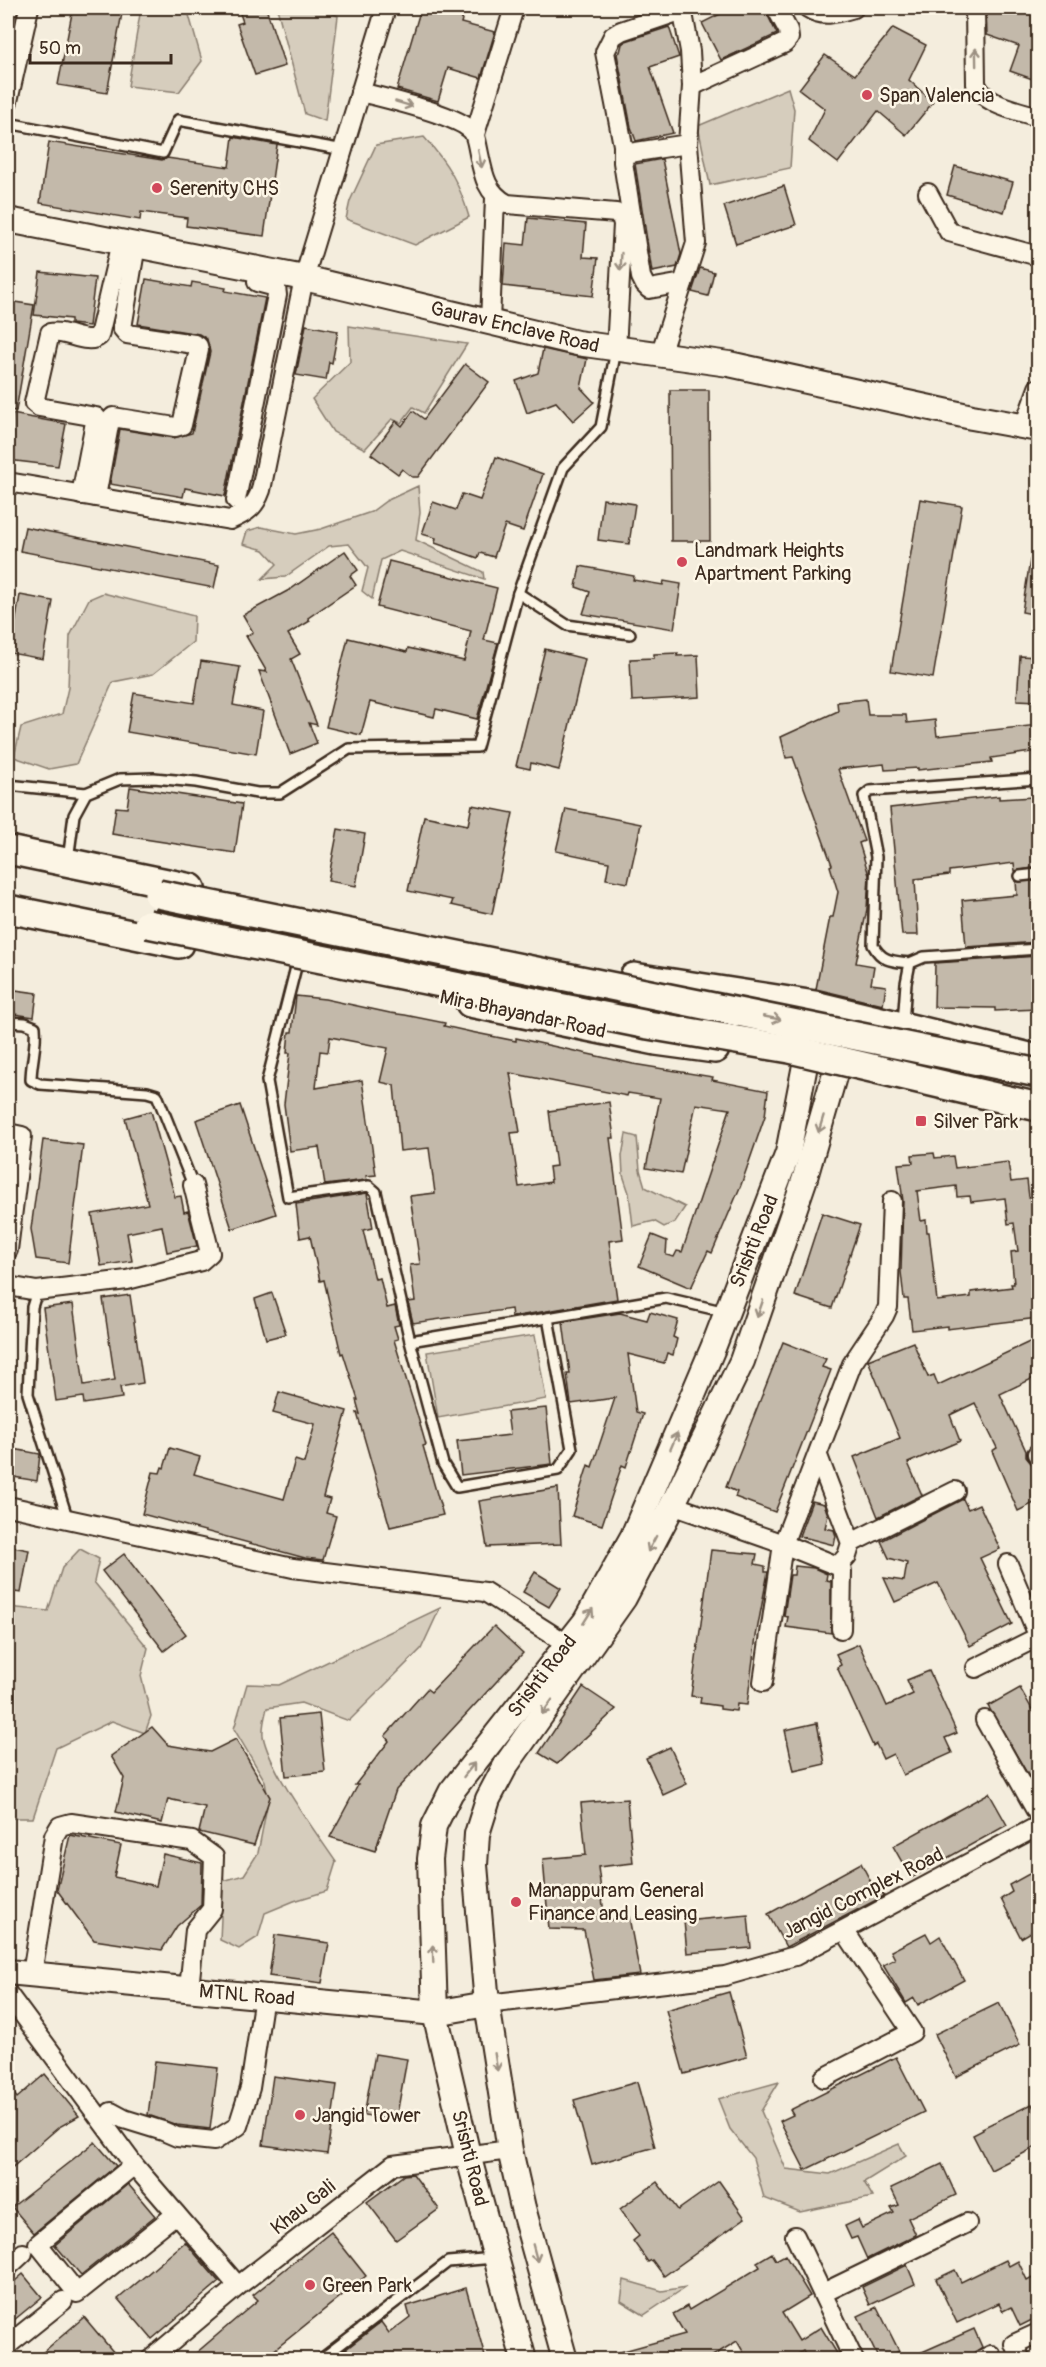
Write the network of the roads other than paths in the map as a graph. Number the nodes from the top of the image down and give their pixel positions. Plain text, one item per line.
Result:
1 (29, 8) edge
2 (386, 8) edge
3 (514, 8) edge
4 (776, 8) edge
5 (808, 8) edge
6 (854, 8) edge
7 (975, 8) edge
8 (682, 9) edge
9 (692, 86) junction
10 (360, 92) junction
11 (8, 101) edge
12 (1038, 117) edge
13 (8, 123) edge
14 (475, 134) junction
15 (688, 144) junction
16 (344, 150) junction
17 (623, 154) junction
18 (928, 193) dead end
19 (495, 198) junction
20 (8, 220) edge
21 (128, 244) junction
22 (1038, 256) edge
23 (258, 269) junction
24 (304, 278) junction
25 (683, 283) junction
26 (490, 322) junction
27 (616, 350) junction
28 (660, 355) junction
29 (1038, 388) edge
30 (1031, 427) edge
31 (244, 459) junction
32 (267, 464) junction
33 (8, 482) edge
34 (89, 496) junction
35 (236, 500) dead end
36 (518, 593) junction
37 (630, 634) dead end
38 (1038, 779) edge
39 (8, 785) edge
40 (86, 793) junction
41 (8, 850) edge
42 (40, 857) junction
43 (67, 862) junction
44 (1038, 874) edge
45 (1020, 876) dead end
46 (18, 911) edge
47 (1038, 949) edge
48 (910, 963) junction
49 (296, 967) junction
50 (815, 1005) junction
51 (851, 1013) junction
52 (8, 1022) edge
53 (903, 1025) junction
54 (1038, 1059) edge
55 (807, 1062) junction
56 (838, 1068) junction
57 (1038, 1073) edge
58 (1038, 1107) edge
59 (1038, 1118) edge
60 (8, 1133) edge
61 (193, 1185) joint
62 (892, 1201) dead end
63 (8, 1250) edge
64 (8, 1286) edge
65 (38, 1291) junction
66 (726, 1311) junction
67 (549, 1318) junction
68 (410, 1341) junction
69 (713, 1348) junction
70 (742, 1361) junction
71 (818, 1456) junction
72 (955, 1491) dead end
73 (672, 1505) junction
74 (8, 1506) edge
75 (68, 1520) junction
76 (851, 1543) junction
77 (783, 1544) junction
78 (1008, 1564) dead end
79 (838, 1566) junction
80 (620, 1582) junction
81 (841, 1629) dead end
82 (1038, 1636) edge
83 (567, 1644) junction
84 (976, 1668) dead end
85 (763, 1682) dead end
86 (985, 1720) dead end
87 (1038, 1814) edge
88 (1038, 1827) edge
89 (844, 1930) junction
90 (8, 1972) edge
91 (32, 1974) junction
92 (189, 1989) junction
93 (8, 1994) edge
94 (264, 1996) junction
95 (487, 2004) junction
96 (435, 2013) junction
97 (824, 2078) dead end
98 (111, 2112) dead end
99 (510, 2150) junction
100 (468, 2155) junction
101 (134, 2165) junction
102 (176, 2214) junction
103 (967, 2223) dead end
104 (795, 2236) dead end
105 (23, 2253) dead end
106 (496, 2258) junction
107 (8, 2267) edge
108 (238, 2286) junction
109 (823, 2293) junction
110 (63, 2301) dead end
111 (1038, 2333) edge
112 (8, 2345) edge
113 (150, 2360) edge
114 (320, 2360) edge
115 (524, 2360) edge
116 (565, 2360) edge
117 (854, 2360) edge
118 (1022, 2360) edge

1 - 11 street
2 - 10 street
3 - 14 street
4 - 9 street
5 - 6 street
12 -> 7 street
8 - 9 street
8 - 17 street
9 - 15 street
10 -> 14 street
10 - 16 street
13 - 16 lane
14 -> 19 street
15 - 17 street
15 - 25 street
16 - 24 street
17 - 25 street
18 - 22 street
19 - 26 street
19 -> 27 street
20 - 21 main road, Gaurav Enclave Road
21 - 23 main road, Gaurav Enclave Road
21 - 34 street
21 - 34 street
23 - 24 main road, Gaurav Enclave Road
23 - 31 street
24 - 26 main road, Gaurav Enclave Road
24 - 32 street
25 - 28 street
26 - 27 main road, Gaurav Enclave Road
27 - 28 main road, Gaurav Enclave Road
27 - 36 lane
28 - 30 main road, Gaurav Enclave Road
29 - 30 street
31 - 32 street
31 - 35 street
32 - 34 street
33 - 34 street
36 - 37 lane
36 - 40 lane
38 - 48 lane
39 - 40 lane
40 - 43 lane
41 - 42 main road
42 - 43 main road
42 -> 57 main road, bridge
43 - 50 main road
44 - 45 lane
46 - 49 main road, Mira Bhayandar Road
46 - 58 main road, bridge
47 - 48 lane
48 - 53 lane
49 - 55 main road, Mira Bhayandar Road
49 - 68 lane
50 - 51 main road
50 - 55 main road, Srishti Road
51 - 53 main road
51 - 56 main road, Srishti Road
52 - 61 lane
53 - 54 main road
55 - 56 main road, Mira Bhayandar Road
55 - 66 main road, Srishti Road
56 - 59 main road, Mira Bhayandar Road
56 -> 70 main road, Srishti Road
60 - 63 street
61 - 65 street
62 - 71 street
64 - 65 street
65 - 75 lane
66 - 67 lane
66 - 69 main road, Srishti Road
67 - 68 lane
67 - 68 lane
69 - 70 main road
80 -> 69 main road, Srishti Road
70 - 73 main road, Srishti Road
71 - 76 street
71 - 77 street
72 - 76 street
73 - 77 street
73 -> 80 main road, Srishti Road
74 - 75 street
75 - 83 street
76 - 79 street
77 - 79 street
77 - 85 street
78 - 82 street
79 - 81 street
83 -> 80 main road, Srishti Road
80 -> 95 main road, Srishti Road
82 - 84 street
96 -> 83 main road, Srishti Road
86 - 87 street
88 - 89 street, Jangid Complex Road
89 - 95 street, Jangid Complex Road
89 - 97 street
90 - 91 main road, MTNL Road
91 - 92 main road, MTNL Road
91 - 92 street
92 - 94 main road, MTNL Road
93 - 101 street
94 - 96 main road, MTNL Road
94 - 98 street
95 - 96 main road, MTNL Road
95 -> 99 main road, Srishti Road
96 - 100 main road, Srishti Road
99 - 100 street, Khau Gali
99 -> 116 main road, Srishti Road
100 - 106 main road, Srishti Road
100 - 108 street, Khau Gali
101 - 102 street
101 - 102 street
102 - 108 street
103 - 109 street
104 - 109 street
105 - 107 street
106 - 114 lane
106 - 115 main road, Srishti Road
108 - 113 street, Khau Gali
109 - 117 street
110 - 112 street
111 - 118 street

